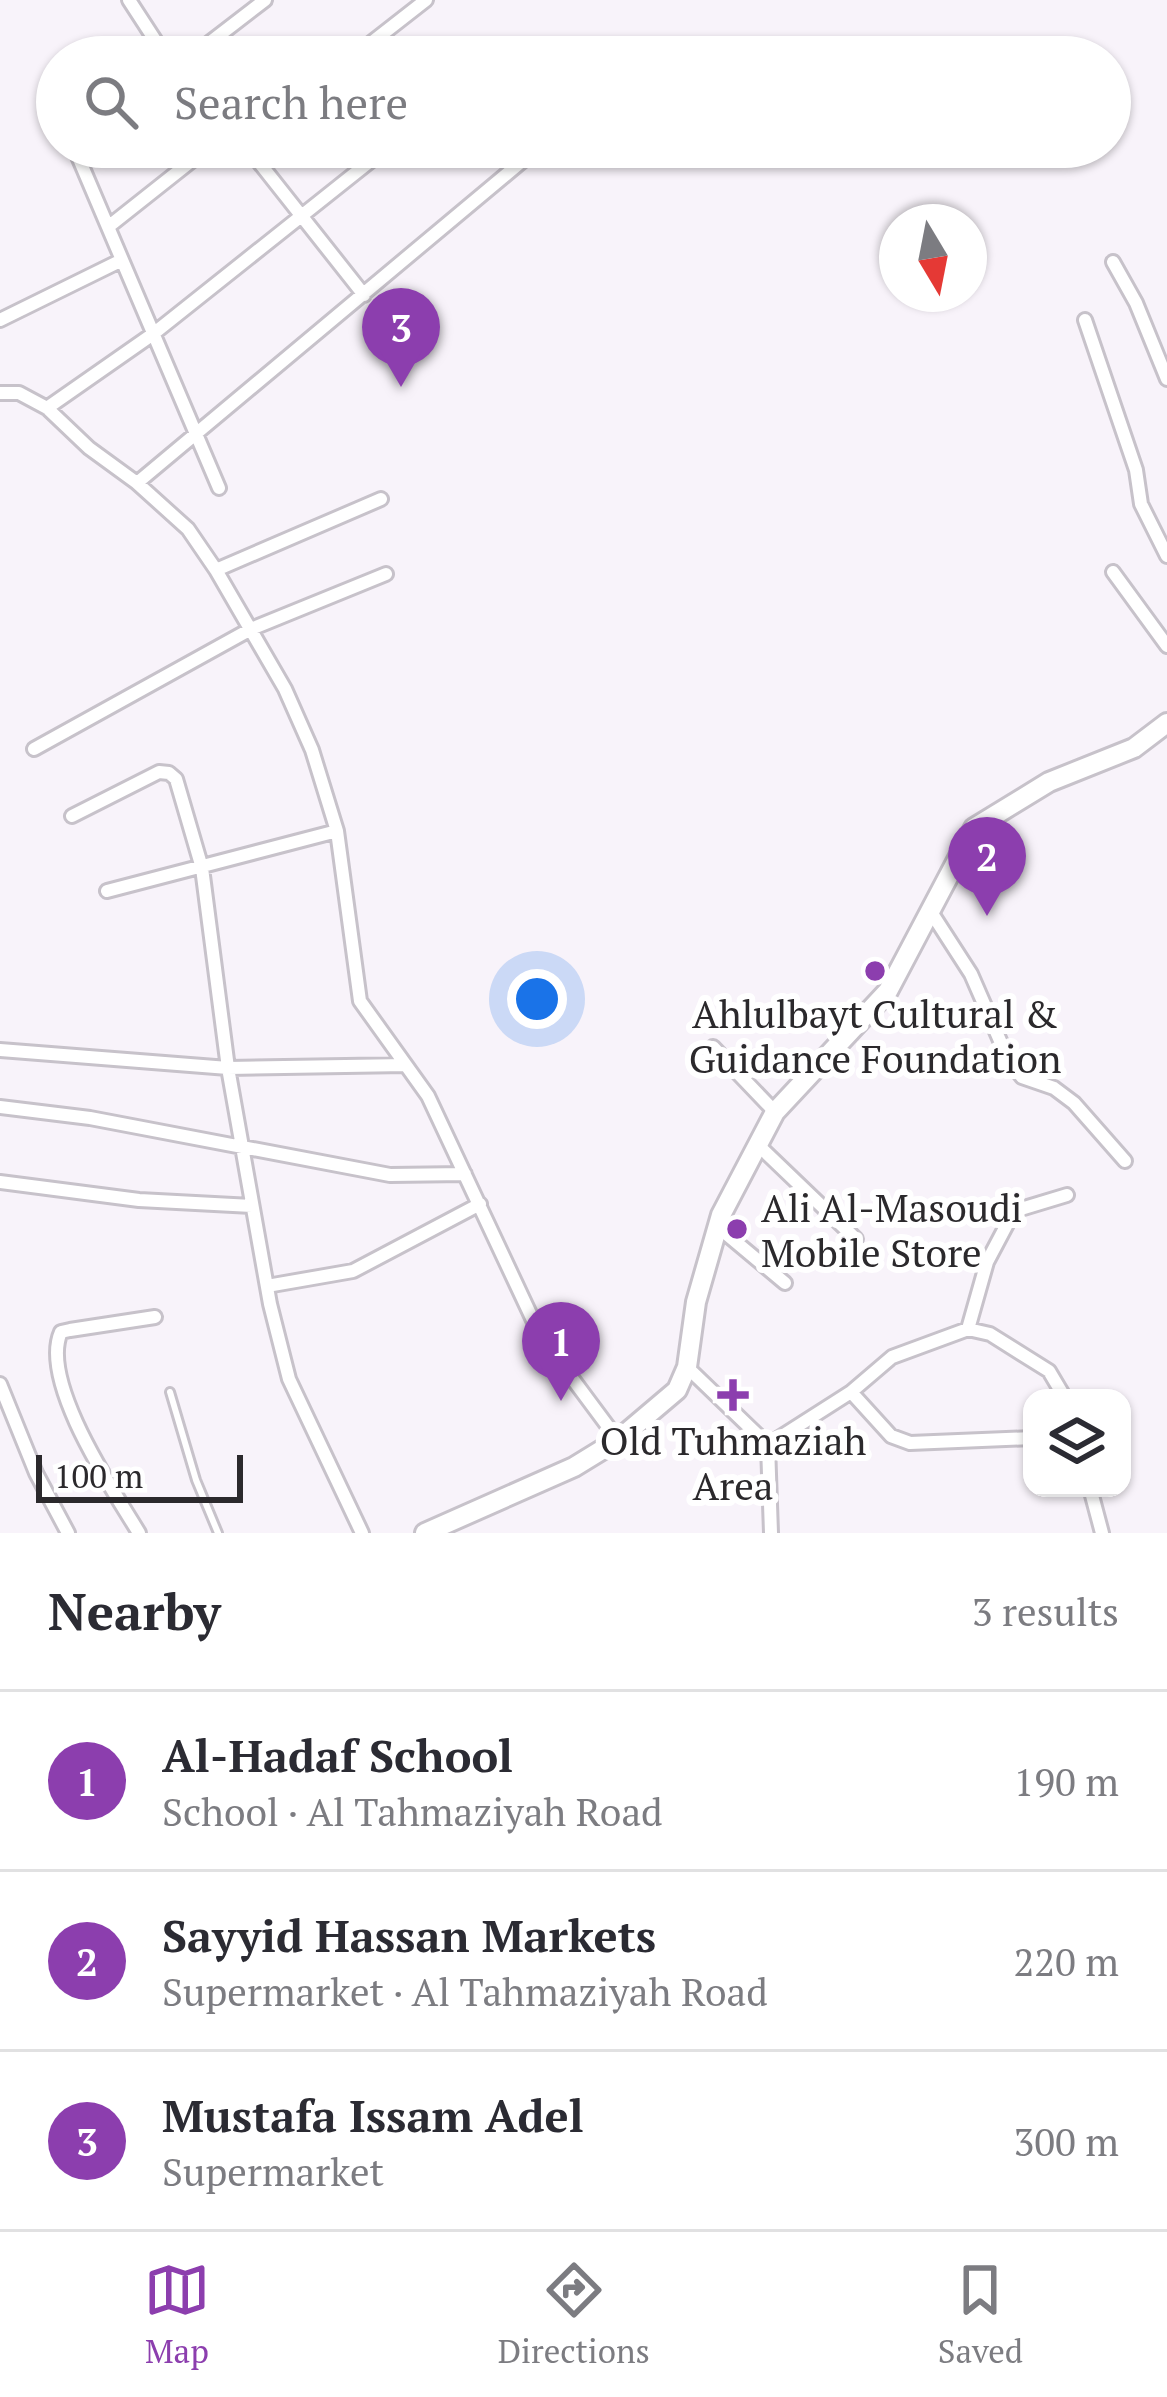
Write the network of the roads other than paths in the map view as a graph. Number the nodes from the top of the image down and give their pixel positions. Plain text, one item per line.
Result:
1 (129, 0) edge
2 (265, 0) edge
3 (426, 0) edge
4 (152, 36) edge
5 (218, 36) edge
6 (380, 36) edge
7 (83, 168) edge
8 (182, 168) edge
9 (264, 168) edge
10 (362, 168) edge
11 (514, 168) edge
12 (302, 216) junction
13 (108, 227) junction
14 (122, 260) junction
15 (1113, 262) dead end
16 (364, 295) junction
17 (0, 320) edge
18 (1085, 320) dead end
19 (153, 334) junction
20 (1167, 379) edge
21 (0, 393) edge
22 (47, 408) junction
23 (195, 433) junction
24 (137, 483) junction
25 (219, 488) dead end
26 (381, 500) dead end
27 (1167, 556) edge
28 (216, 570) junction
29 (1114, 572) dead end
30 (386, 574) dead end
31 (250, 629) junction
32 (1167, 646) edge
33 (1167, 723) edge
34 (34, 748) dead end
35 (72, 816) dead end
36 (337, 831) junction
37 (202, 868) junction
38 (107, 891) dead end
39 (931, 912) junction
40 (713, 1047) dead end
41 (0, 1050) edge
42 (406, 1066) junction
43 (228, 1068) junction
44 (0, 1107) edge
45 (775, 1112) junction
46 (242, 1144) junction
47 (758, 1144) junction
48 (1126, 1161) dead end
49 (465, 1174) junction
50 (0, 1182) edge
51 (1067, 1196) dead end
52 (480, 1204) junction
53 (252, 1206) junction
54 (718, 1226) junction
55 (856, 1239) dead end
56 (785, 1283) dead end
57 (266, 1286) junction
58 (155, 1316) dead end
59 (968, 1329) junction
60 (688, 1367) junction
61 (0, 1384) edge
62 (1060, 1389) edge
63 (170, 1392) dead end
64 (851, 1392) junction
65 (1023, 1438) edge
66 (618, 1440) junction
67 (768, 1445) junction
68 (1092, 1497) edge
69 (68, 1533) edge
70 (139, 1533) edge
71 (218, 1533) edge
72 (362, 1533) edge
73 (425, 1533) edge
74 (771, 1533) edge
75 (1102, 1533) edge

1 - 4 street
2 - 5 street
3 - 6 street
7 - 13 street
8 - 13 street
9 - 12 street
10 - 12 street
11 - 16 street
12 - 16 street
12 - 19 street
13 - 14 street
14 - 17 street
14 - 19 street
15 - 20 street
16 - 23 street
18 - 27 street
19 - 22 street
19 - 23 street
21 - 22 street
22 - 24 street
23 - 24 street
23 - 25 street
24 - 28 street
26 - 28 street
28 - 31 street
29 - 32 street
30 - 31 street
31 - 34 street
31 - 36 street
33 - 39 main road
35 - 37 street
36 - 37 street
36 - 42 street
37 - 38 street
37 - 43 street
39 - 45 main road
39 - 48 street
40 - 45 street
41 - 43 street
42 - 43 street
42 - 49 street
43 - 46 street
44 - 46 street
45 - 47 main road
46 - 49 street
46 - 53 street
47 - 54 main road
47 - 55 street
49 - 52 street
50 - 53 street
51 - 59 street
52 - 57 street
52 - 66 street
53 - 57 street
54 - 56 street
54 - 60 main road
57 - 72 street
58 - 70 street
59 - 62 street
59 - 64 street
60 - 66 main road
60 - 67 street
61 - 69 street
63 - 71 lane
64 - 65 street
64 - 67 street
66 - 73 main road
67 - 74 street
68 - 75 street

